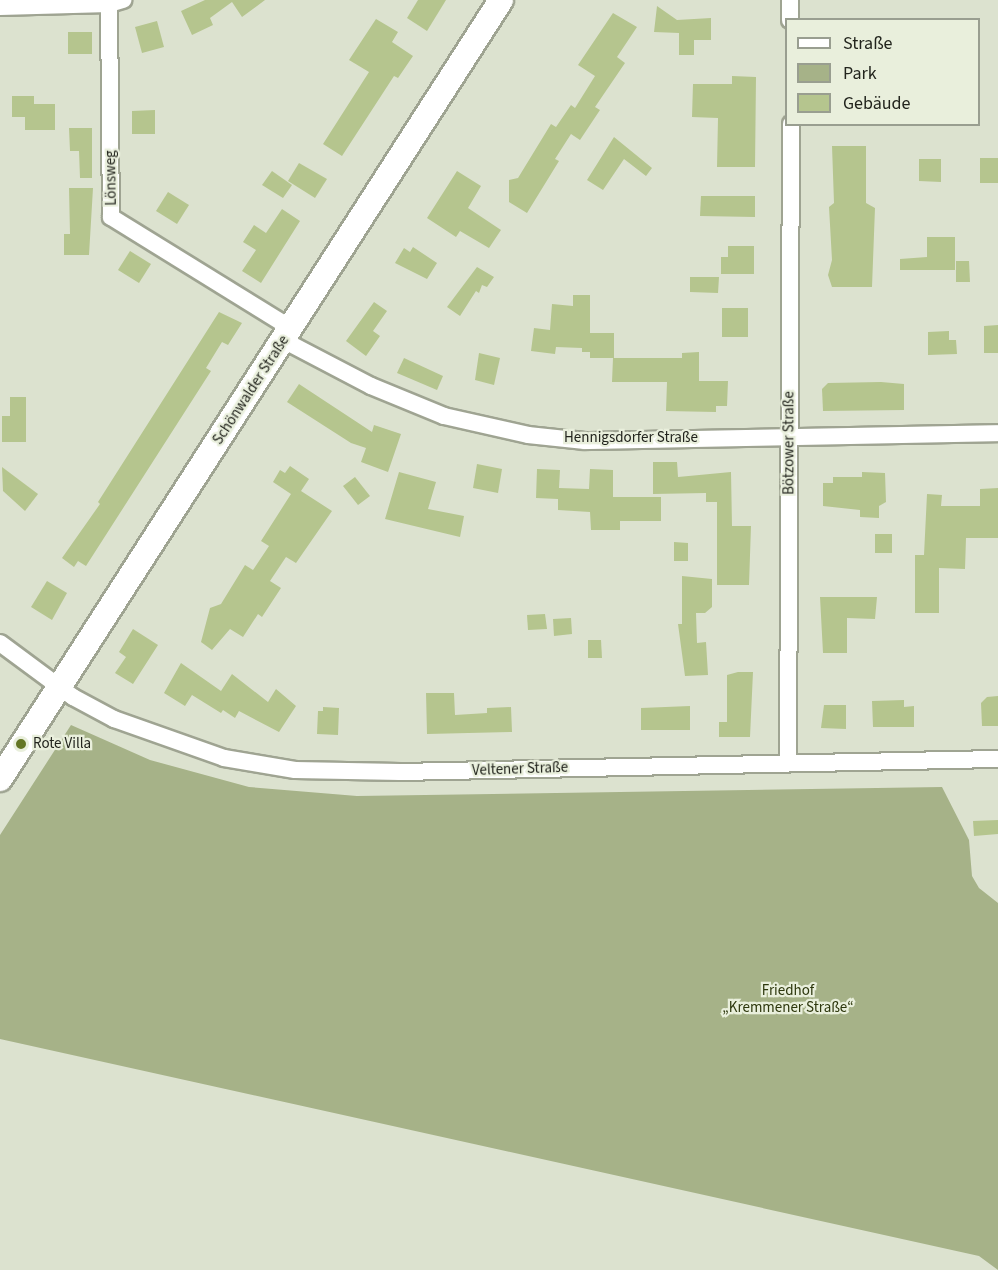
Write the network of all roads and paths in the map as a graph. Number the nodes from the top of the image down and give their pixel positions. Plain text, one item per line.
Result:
1 (501, 0) edge
2 (790, 0) edge
3 (114, 1) edge
4 (0, 7) edge
5 (790, 18) edge
6 (791, 126) edge
7 (287, 334) junction
8 (998, 433) edge
9 (788, 435) junction
10 (0, 643) edge
11 (58, 687) junction
12 (998, 759) edge
13 (788, 761) junction
14 (0, 779) edge

1 - 7 main road, Schönwalder Straße
2 - 5 street
3 - 4 street
3 - 7 street, Lönsweg
6 - 9 street, Bötzower Straße
7 - 9 street, Hennigsdorfer Straße
7 - 11 main road, Schönwalder Straße
8 - 9 street, Hennigsdorfer Straße
9 - 13 street, Bötzower Straße
10 - 11 street, Veltener Straße
11 - 13 street, Veltener Straße
11 - 14 main road, Schönwalder Straße
12 - 13 street, Veltener Straße

